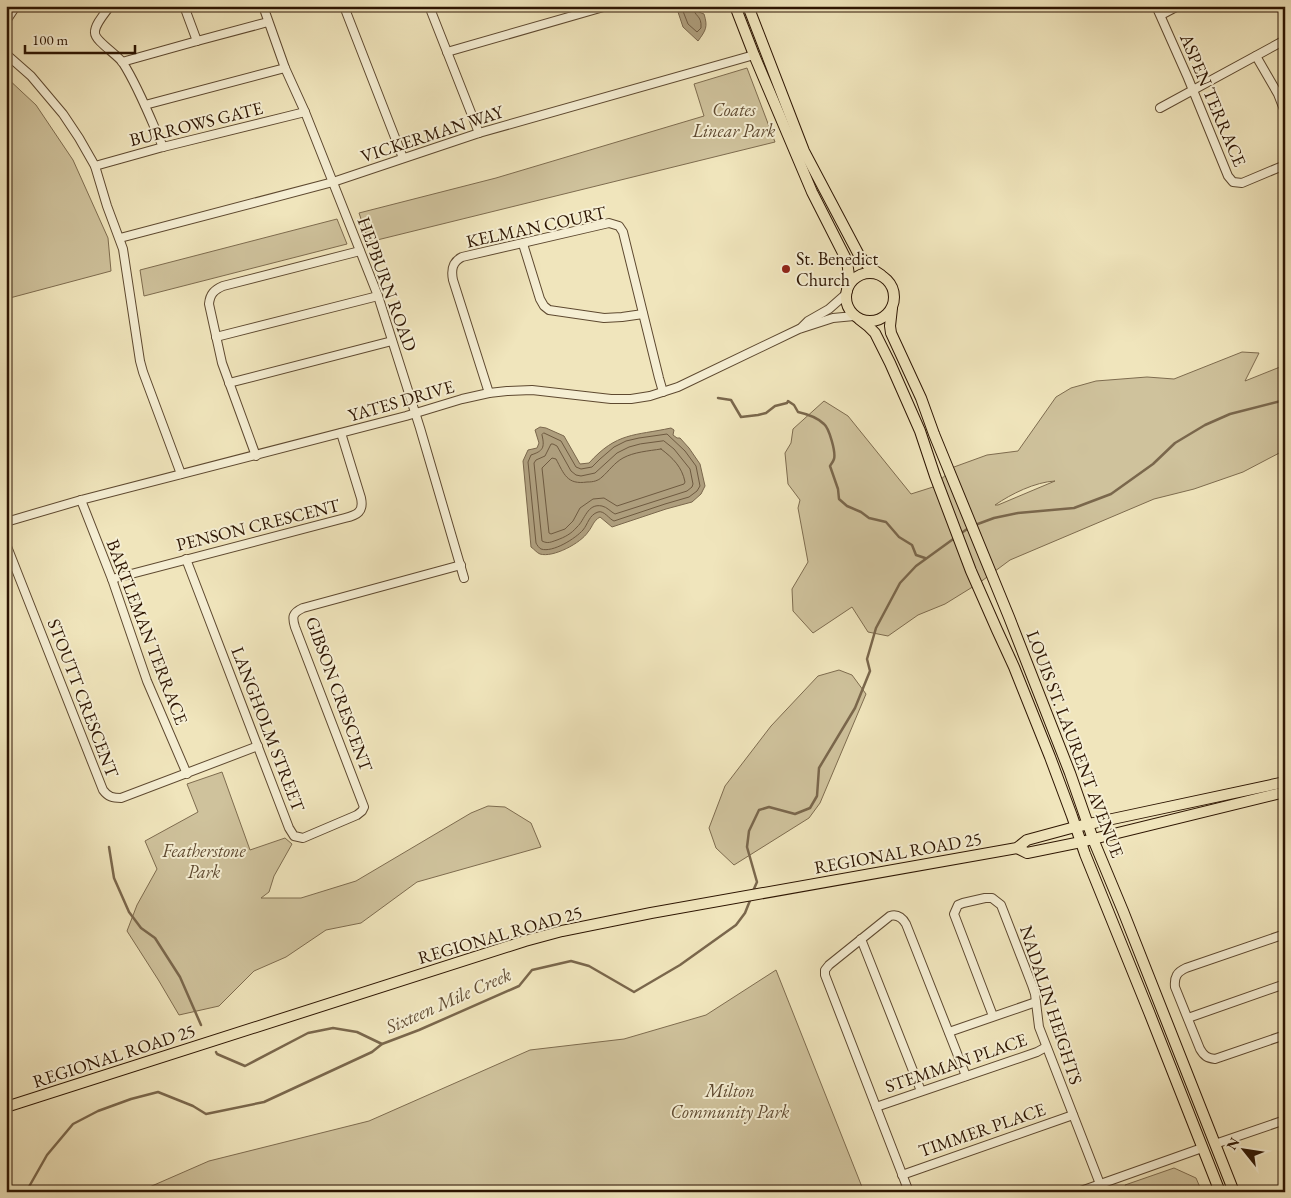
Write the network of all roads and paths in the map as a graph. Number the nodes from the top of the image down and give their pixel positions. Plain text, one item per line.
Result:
1 (16, 6) edge
2 (110, 6) edge
3 (184, 6) edge
4 (262, 6) edge
5 (345, 6) edge
6 (429, 6) edge
7 (608, 6) edge
8 (735, 6) edge
9 (748, 6) edge
10 (1156, 6) edge
11 (1178, 6) edge
12 (1161, 15) junction
13 (6, 21) edge
14 (268, 22) junction
15 (197, 40) junction
16 (1285, 40) edge
17 (447, 52) junction
18 (6, 54) edge
19 (754, 55) junction
20 (1256, 56) junction
21 (122, 62) junction
22 (285, 68) junction
23 (1193, 90) junction
24 (145, 105) junction
25 (1160, 108) dead end
26 (305, 112) junction
27 (1285, 112) edge
28 (479, 133) junction
29 (163, 147) junction
30 (403, 158) junction
31 (1285, 165) edge
32 (94, 166) junction
33 (333, 182) junction
34 (120, 238) junction
35 (523, 244) junction
36 (360, 251) junction
37 (882, 275) junction
38 (847, 292) junction
39 (378, 296) junction
40 (892, 308) junction
41 (643, 314) junction
42 (857, 317) junction
43 (799, 329) junction
44 (216, 337) junction
45 (392, 341) junction
46 (229, 383) junction
47 (664, 392) junction
48 (489, 393) junction
49 (415, 414) junction
50 (341, 433) junction
51 (256, 456) junction
52 (181, 474) junction
53 (81, 500) junction
54 (6, 522) edge
55 (6, 544) edge
56 (186, 559) junction
57 (461, 565) junction
58 (464, 578) dead end
59 (112, 579) junction
60 (258, 746) junction
61 (187, 774) junction
62 (1285, 782) edge
63 (1285, 792) edge
64 (364, 807) joint
65 (1088, 824) junction
66 (1075, 827) junction
67 (1092, 839) junction
68 (1081, 842) junction
69 (1017, 848) junction
70 (1285, 934) edge
71 (861, 939) junction
72 (1285, 984) edge
73 (1036, 1002) junction
74 (993, 1016) junction
75 (1188, 1018) junction
76 (949, 1032) junction
77 (1285, 1035) edge
78 (1046, 1047) junction
79 (966, 1076) junction
80 (921, 1091) junction
81 (6, 1107) edge
82 (876, 1107) junction
83 (1073, 1115) junction
84 (1285, 1120) edge
85 (1215, 1144) junction
86 (1202, 1148) junction
87 (902, 1175) junction
88 (1100, 1184) junction
89 (909, 1192) edge
90 (1078, 1192) edge
91 (1220, 1192) edge
92 (1234, 1192) edge

1 - 13 street
2 - 21 street
3 - 15 street
4 - 14 street, HEPBURN ROAD
5 - 30 street
6 - 17 street
7 - 17 street
8 - 19 main road
9 - 37 main road
10 - 12 street, ASPEN TERRACE
11 - 12 street
12 - 23 street, ASPEN TERRACE
14 - 15 street
14 - 22 street, HEPBURN ROAD
15 - 21 street
16 - 20 street
17 - 28 street
18 - 32 street
19 - 28 street, VICKERMAN WAY
19 - 38 main road
20 - 23 street
20 - 27 street
21 - 24 street
22 - 24 street
22 - 26 street, HEPBURN ROAD
23 - 25 street
23 - 31 street, ASPEN TERRACE
24 - 29 street
26 - 29 street, BURROWS GATE
26 - 33 street, HEPBURN ROAD
28 - 30 street, VICKERMAN WAY
29 - 32 street, BURROWS GATE
30 - 33 street, VICKERMAN WAY
32 - 34 street
33 - 34 street, VICKERMAN WAY
33 - 36 street, HEPBURN ROAD
34 - 52 street
35 - 41 street
35 - 41 street, KELMAN COURT
35 - 48 street, KELMAN COURT
36 - 39 street, HEPBURN ROAD
36 - 44 street
37 - 38 main road
37 - 40 main road
38 - 42 main road
38 - 43 street, YATES DRIVE
39 - 44 street
39 - 45 street, HEPBURN ROAD
40 - 42 main road
40 - 65 main road, LOUIS ST. LAURENT AVENUE
41 - 47 street, KELMAN COURT
42 - 43 street, YATES DRIVE
42 - 66 main road, LOUIS ST. LAURENT AVENUE
43 - 47 street, YATES DRIVE
44 - 46 street
45 - 46 street
45 - 49 street, HEPBURN ROAD
46 - 51 street
47 - 48 street, YATES DRIVE
48 - 49 street, YATES DRIVE
49 - 50 street, YATES DRIVE
49 - 57 street, HEPBURN ROAD
50 - 51 street, YATES DRIVE
50 - 56 street, PENSON CRESCENT
51 - 52 street, YATES DRIVE
52 - 53 street, YATES DRIVE
53 - 54 street, YATES DRIVE
53 - 59 street, BARTLEMAN TERRACE
55 - 61 street, STOUTT CRESCENT
56 - 59 street, PENSON CRESCENT
56 - 60 street, LANGHOLM STREET
57 - 58 street, HEPBURN ROAD
57 - 64 street, GIBSON CRESCENT
59 - 61 street, BARTLEMAN TERRACE
60 - 61 street, STOUTT CRESCENT
60 - 64 street, LANGHOLM STREET
62 - 65 main road, REGIONAL ROAD 25
63 - 67 main road, REGIONAL ROAD 25
65 - 66 main road, REGIONAL ROAD 25
65 - 67 main road, LOUIS ST. LAURENT AVENUE
66 - 68 main road, LOUIS ST. LAURENT AVENUE
66 - 69 main road, REGIONAL ROAD 25
67 - 68 main road, REGIONAL ROAD 25
67 - 85 main road, LOUIS ST. LAURENT AVENUE
68 - 69 main road, REGIONAL ROAD 25
68 - 86 main road, LOUIS ST. LAURENT AVENUE
69 - 81 main road, REGIONAL ROAD 25
70 - 75 street
71 - 76 street
71 - 80 street
71 - 82 street
72 - 75 street
73 - 74 street
73 - 74 street, NADALIN HEIGHTS
73 - 78 street, NADALIN HEIGHTS
74 - 76 street
75 - 77 street
76 - 79 street
78 - 79 street, STEMMAN PLACE
78 - 83 street, NADALIN HEIGHTS
79 - 80 street, STEMMAN PLACE
80 - 82 street, STEMMAN PLACE
82 - 87 street
83 - 87 street, TIMMER PLACE
83 - 88 street, NADALIN HEIGHTS
84 - 85 street
85 - 92 main road, LOUIS ST. LAURENT AVENUE
86 - 88 street
86 - 91 main road, LOUIS ST. LAURENT AVENUE
87 - 89 street
88 - 90 street

